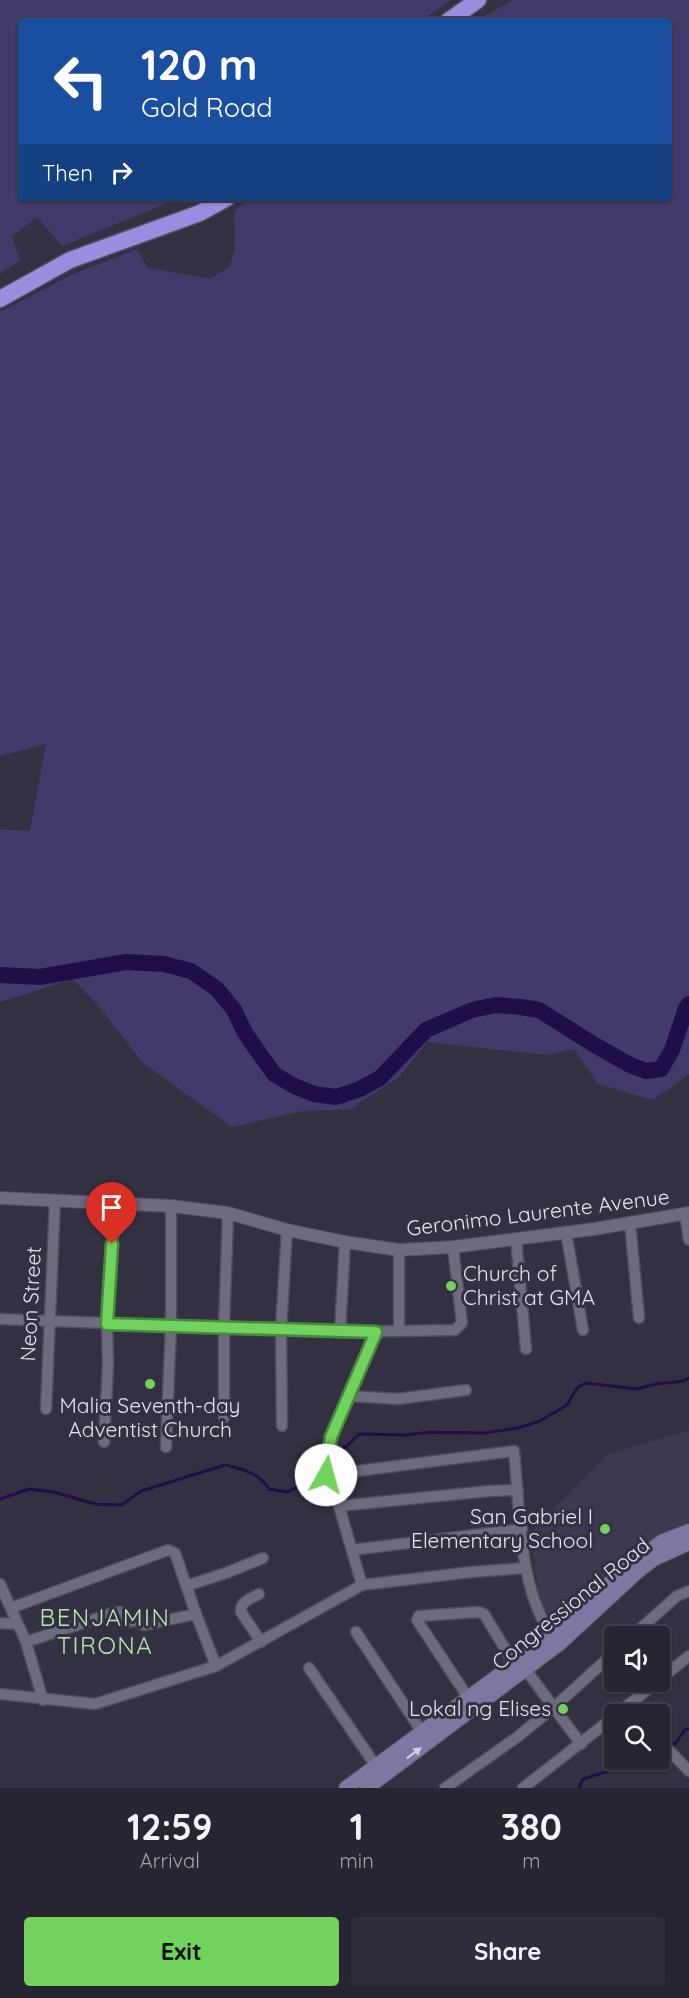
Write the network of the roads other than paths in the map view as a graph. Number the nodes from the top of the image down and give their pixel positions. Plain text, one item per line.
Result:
1 (478, 0) edge
2 (452, 18) edge
3 (222, 201) edge
4 (0, 299) edge
5 (0, 1198) edge
6 (55, 1200) junction
7 (115, 1204) junction
8 (171, 1206) junction
9 (228, 1213) junction
10 (687, 1214) edge
11 (630, 1223) junction
12 (287, 1230) junction
13 (566, 1232) junction
14 (516, 1239) junction
15 (689, 1240) edge
16 (345, 1242) junction
17 (453, 1247) junction
18 (399, 1250) junction
19 (639, 1318) dead end
20 (0, 1319) edge
21 (49, 1321) junction
22 (107, 1324) junction
23 (171, 1325) junction
24 (224, 1327) junction
25 (281, 1329) junction
26 (583, 1330) dead end
27 (340, 1332) junction
28 (376, 1332) junction
29 (399, 1332) junction
30 (526, 1349) dead end
31 (466, 1390) dead end
32 (349, 1396) junction
33 (46, 1409) dead end
34 (224, 1418) dead end
35 (282, 1426) dead end
36 (104, 1442) dead end
37 (166, 1447) dead end
38 (326, 1475) junction
39 (518, 1491) junction
40 (339, 1506) junction
41 (522, 1529) junction
42 (689, 1531) edge
43 (689, 1543) edge
44 (352, 1550) junction
45 (263, 1558) dead end
46 (526, 1568) junction
47 (0, 1584) edge
48 (362, 1585) junction
49 (186, 1586) junction
50 (689, 1591) edge
51 (259, 1594) dead end
52 (11, 1608) junction
53 (196, 1614) junction
54 (0, 1623) edge
55 (17, 1624) junction
56 (643, 1626) edge
57 (356, 1632) dead end
58 (556, 1640) junction
59 (26, 1642) junction
60 (261, 1642) junction
61 (689, 1656) edge
62 (604, 1662) edge
63 (216, 1666) junction
64 (309, 1668) dead end
65 (521, 1668) junction
66 (670, 1671) edge
67 (502, 1681) junction
68 (648, 1692) edge
69 (0, 1694) edge
70 (469, 1698) junction
71 (43, 1700) junction
72 (637, 1704) edge
73 (553, 1708) junction
74 (604, 1725) edge
75 (422, 1732) junction
76 (581, 1744) junction
77 (670, 1751) edge
78 (379, 1771) junction
79 (689, 1771) edge
80 (346, 1788) edge
81 (367, 1788) edge
82 (445, 1788) edge
83 (523, 1788) edge

1 - 2 highway
3 - 4 highway
5 - 6 street, Geronimo Laurente Avenue
6 - 7 street, Geronimo Laurente Avenue
6 - 21 street, Neon Street
7 - 8 street, Geronimo Laurente Avenue
7 - 22 street
8 - 9 street, Geronimo Laurente Avenue
8 - 23 street
9 - 12 street, Geronimo Laurente Avenue
9 - 24 street
10 - 11 street, Geronimo Laurente Avenue
10 - 15 street
11 - 13 street, Geronimo Laurente Avenue
11 - 19 street
12 - 16 street, Geronimo Laurente Avenue
12 - 25 street
13 - 14 street, Geronimo Laurente Avenue
13 - 26 street
14 - 17 street, Geronimo Laurente Avenue
14 - 30 street
16 - 18 street, Geronimo Laurente Avenue
16 - 27 street
17 - 18 street, Geronimo Laurente Avenue
17 - 29 street
18 - 29 street
20 - 21 street
21 - 22 street
21 - 33 street, Neon Street
22 - 23 street
22 - 36 street
23 - 24 street
23 - 37 street
24 - 25 street
24 - 34 street
25 - 27 street
25 - 35 street
27 - 28 street
28 - 29 street
28 - 32 street
31 - 32 street
32 - 38 street
38 - 39 street
38 - 40 street
39 - 40 street
39 - 41 street
40 - 44 street
41 - 44 street
41 - 46 street
42 - 58 main road, Congressional Road
43 - 58 main road, Congressional Road
44 - 48 street
45 - 49 street
46 - 48 street
46 - 58 street
47 - 52 street
48 - 60 street
49 - 52 street
49 - 53 street
50 - 56 street
51 - 60 street
52 - 55 street
53 - 59 street
53 - 63 street
54 - 55 street
55 - 59 street
57 - 75 street
58 - 65 main road, Congressional Road
59 - 71 street
60 - 63 street
61 - 66 street
62 - 73 street
63 - 71 street
64 - 78 street
65 - 67 main road, Congressional Road
65 - 70 street
65 - 73 street
67 - 70 main road, Congressional Road
78 -> 67 main road, Congressional Road
68 - 72 street
69 - 71 street
70 - 75 main road, Congressional Road
73 - 76 street
73 - 82 street
74 - 76 street
75 - 78 main road, Congressional Road
76 - 83 street
77 - 79 street
78 - 80 main road, Congressional Road
78 - 81 main road, Congressional Road

